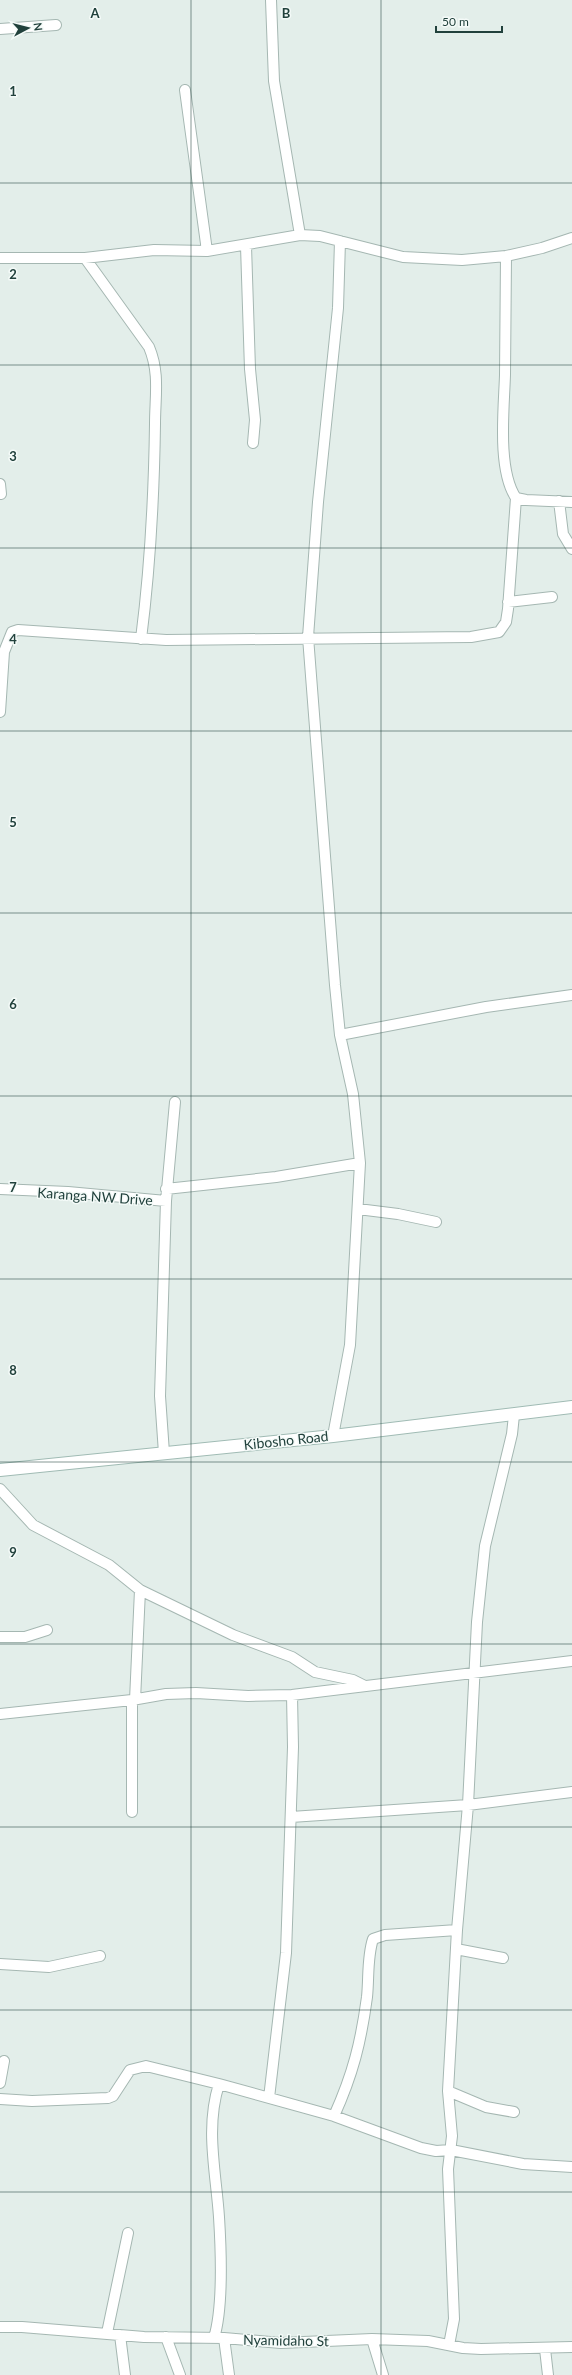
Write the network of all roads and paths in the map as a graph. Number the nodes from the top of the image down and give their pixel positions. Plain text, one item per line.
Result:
1 (271, 0) edge
2 (56, 25) dead end
3 (0, 29) edge
4 (185, 90) dead end
5 (300, 235) junction
6 (572, 238) edge
7 (340, 242) junction
8 (246, 246) junction
9 (207, 251) junction
10 (506, 256) junction
11 (0, 258) edge
12 (85, 258) junction
13 (253, 443) dead end
14 (516, 498) junction
15 (559, 501) junction
16 (572, 502) edge
17 (572, 549) edge
18 (552, 597) dead end
19 (508, 602) junction
20 (308, 637) junction
21 (141, 639) junction
22 (0, 712) edge
23 (572, 996) edge
24 (340, 1035) junction
25 (175, 1102) dead end
26 (360, 1163) junction
27 (0, 1189) edge
28 (166, 1189) junction
29 (166, 1201) junction
30 (358, 1209) junction
31 (436, 1222) dead end
32 (572, 1407) edge
33 (514, 1415) junction
34 (333, 1436) junction
35 (164, 1453) junction
36 (0, 1470) edge
37 (0, 1489) edge
38 (140, 1590) junction
39 (47, 1630) dead end
40 (0, 1637) edge
41 (572, 1661) edge
42 (474, 1674) junction
43 (365, 1686) junction
44 (292, 1695) junction
45 (134, 1700) junction
46 (0, 1714) edge
47 (572, 1792) edge
48 (468, 1806) junction
49 (132, 1812) dead end
50 (291, 1817) junction
51 (457, 1930) junction
52 (456, 1949) junction
53 (100, 1956) dead end
54 (503, 1958) dead end
55 (0, 1964) edge
56 (4, 2061) dead end
57 (0, 2083) edge
58 (219, 2084) junction
59 (448, 2091) junction
60 (269, 2098) junction
61 (0, 2099) edge
62 (514, 2112) dead end
63 (334, 2116) junction
64 (451, 2150) junction
65 (572, 2167) edge
66 (128, 2233) dead end
67 (0, 2327) edge
68 (106, 2333) junction
69 (120, 2335) junction
70 (166, 2337) junction
71 (219, 2338) junction
72 (372, 2339) junction
73 (449, 2345) junction
74 (572, 2347) edge
75 (545, 2349) junction
76 (125, 2375) edge
77 (180, 2375) edge
78 (229, 2375) edge
79 (383, 2375) edge
80 (548, 2375) edge

1 - 5 street
2 - 3 street
4 - 9 street
5 - 7 street
5 - 8 street
6 - 10 street
7 - 10 street
7 - 20 street
8 - 9 street
8 - 13 street
9 - 12 street
10 - 14 street
11 - 12 street
12 - 21 street
14 - 15 street
14 - 19 street
15 - 16 street
15 - 17 street
18 - 19 street
19 - 20 street
20 - 21 street
20 - 24 street
21 - 22 street
23 - 24 street
24 - 26 street
25 - 28 street
26 - 28 street
26 - 30 street
27 - 29 street, Karanga NW Drive
28 - 29 street
29 - 35 street
30 - 31 street
30 - 34 street
32 - 33 street, Kibosho Road
33 - 34 street, Kibosho Road
33 - 42 street
34 - 35 street, Kibosho Road
35 - 36 street, Kibosho Road
37 - 38 street
38 - 43 street
38 - 45 street
39 - 40 street
41 - 42 street
42 - 43 street
42 - 48 street
43 - 44 street
44 - 45 street
44 - 50 street
45 - 46 street
45 - 49 street
47 - 48 street
48 - 50 street
48 - 51 street
50 - 60 street
51 - 52 street
51 - 63 street
52 - 54 street
52 - 59 street
53 - 55 street
56 - 57 street
58 - 60 street
58 - 61 street
58 - 71 street
59 - 62 street
59 - 64 street
60 - 63 street
63 - 64 street
64 - 65 street
64 - 73 street
66 - 68 street
67 - 68 street, Nyamidaho St
68 - 69 street, Nyamidaho St
69 - 70 street, Nyamidaho St
69 - 76 street
70 - 71 street, Nyamidaho St
70 - 77 street
71 - 72 street, Nyamidaho St
71 - 78 street
72 - 73 street, Nyamidaho St
72 - 79 street
73 - 75 street, Nyamidaho St
74 - 75 street, Nyamidaho St
75 - 80 street

